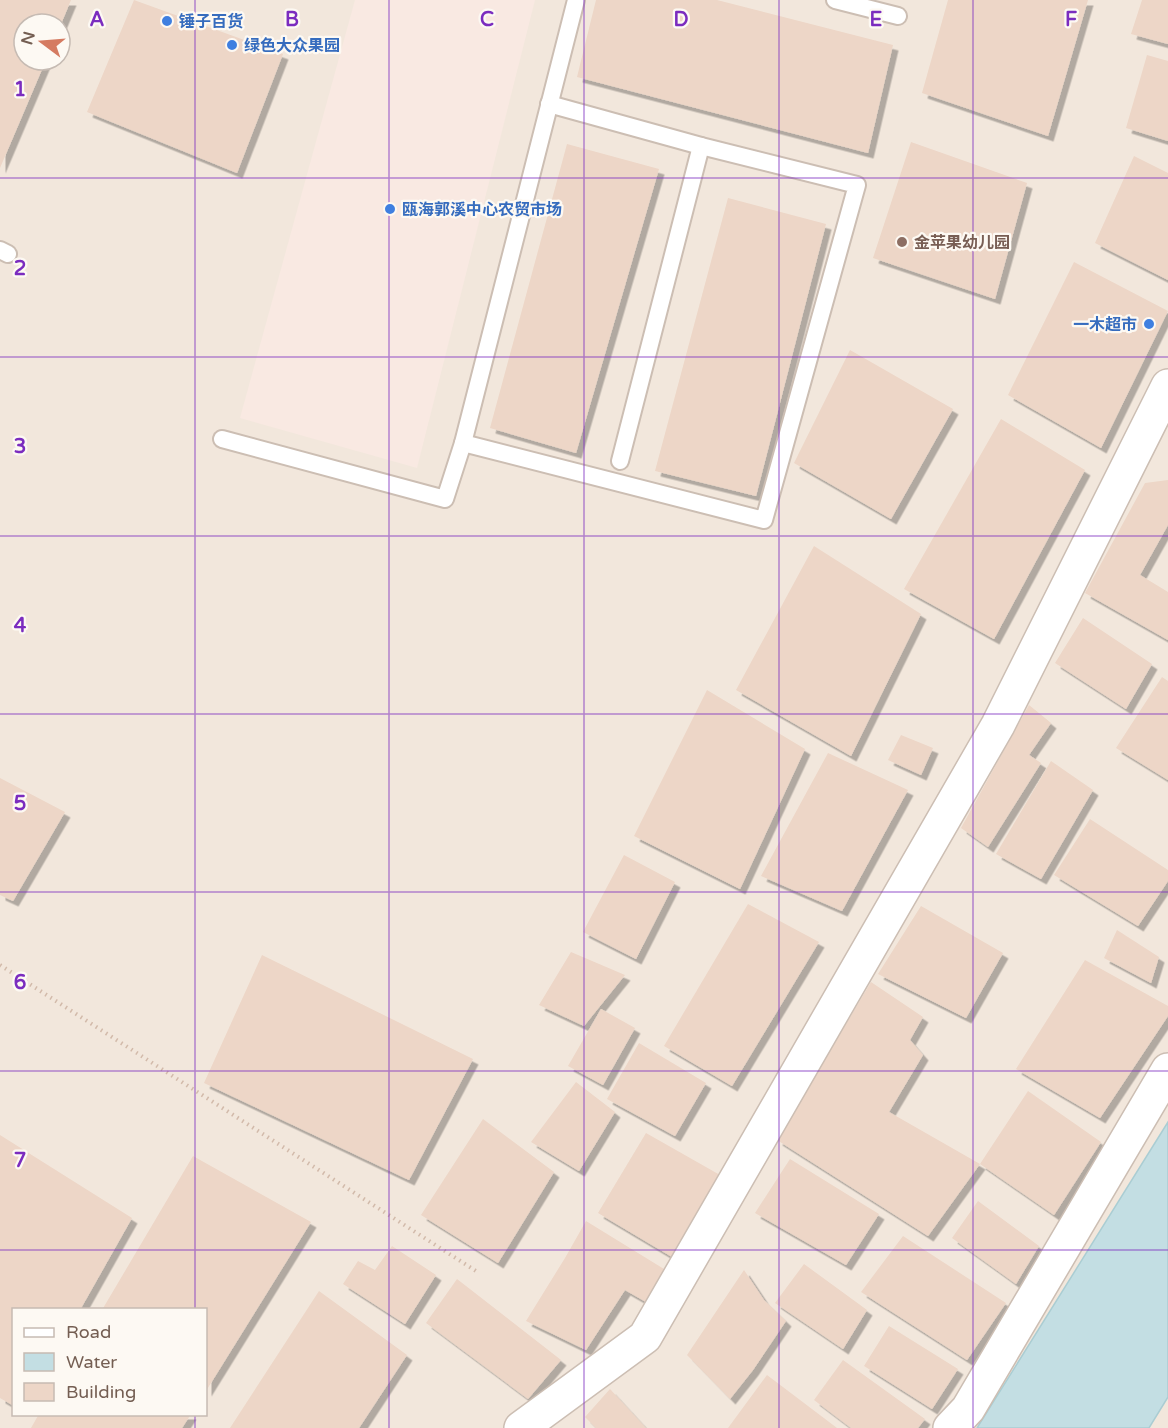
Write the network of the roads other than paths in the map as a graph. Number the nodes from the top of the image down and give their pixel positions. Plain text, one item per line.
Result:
1 (576, 0) edge
2 (835, 0) edge
3 (898, 16) dead end
4 (549, 104) junction
5 (701, 146) junction
6 (1168, 386) edge
7 (222, 439) dead end
8 (463, 442) junction
9 (621, 461) dead end
10 (1168, 1070) edge
11 (521, 1428) edge
12 (950, 1428) edge

1 - 4 lane
2 - 3 lane
4 - 5 lane
4 - 8 lane
5 - 8 lane
5 - 9 lane
6 - 11 street
7 - 8 lane
10 - 12 street

